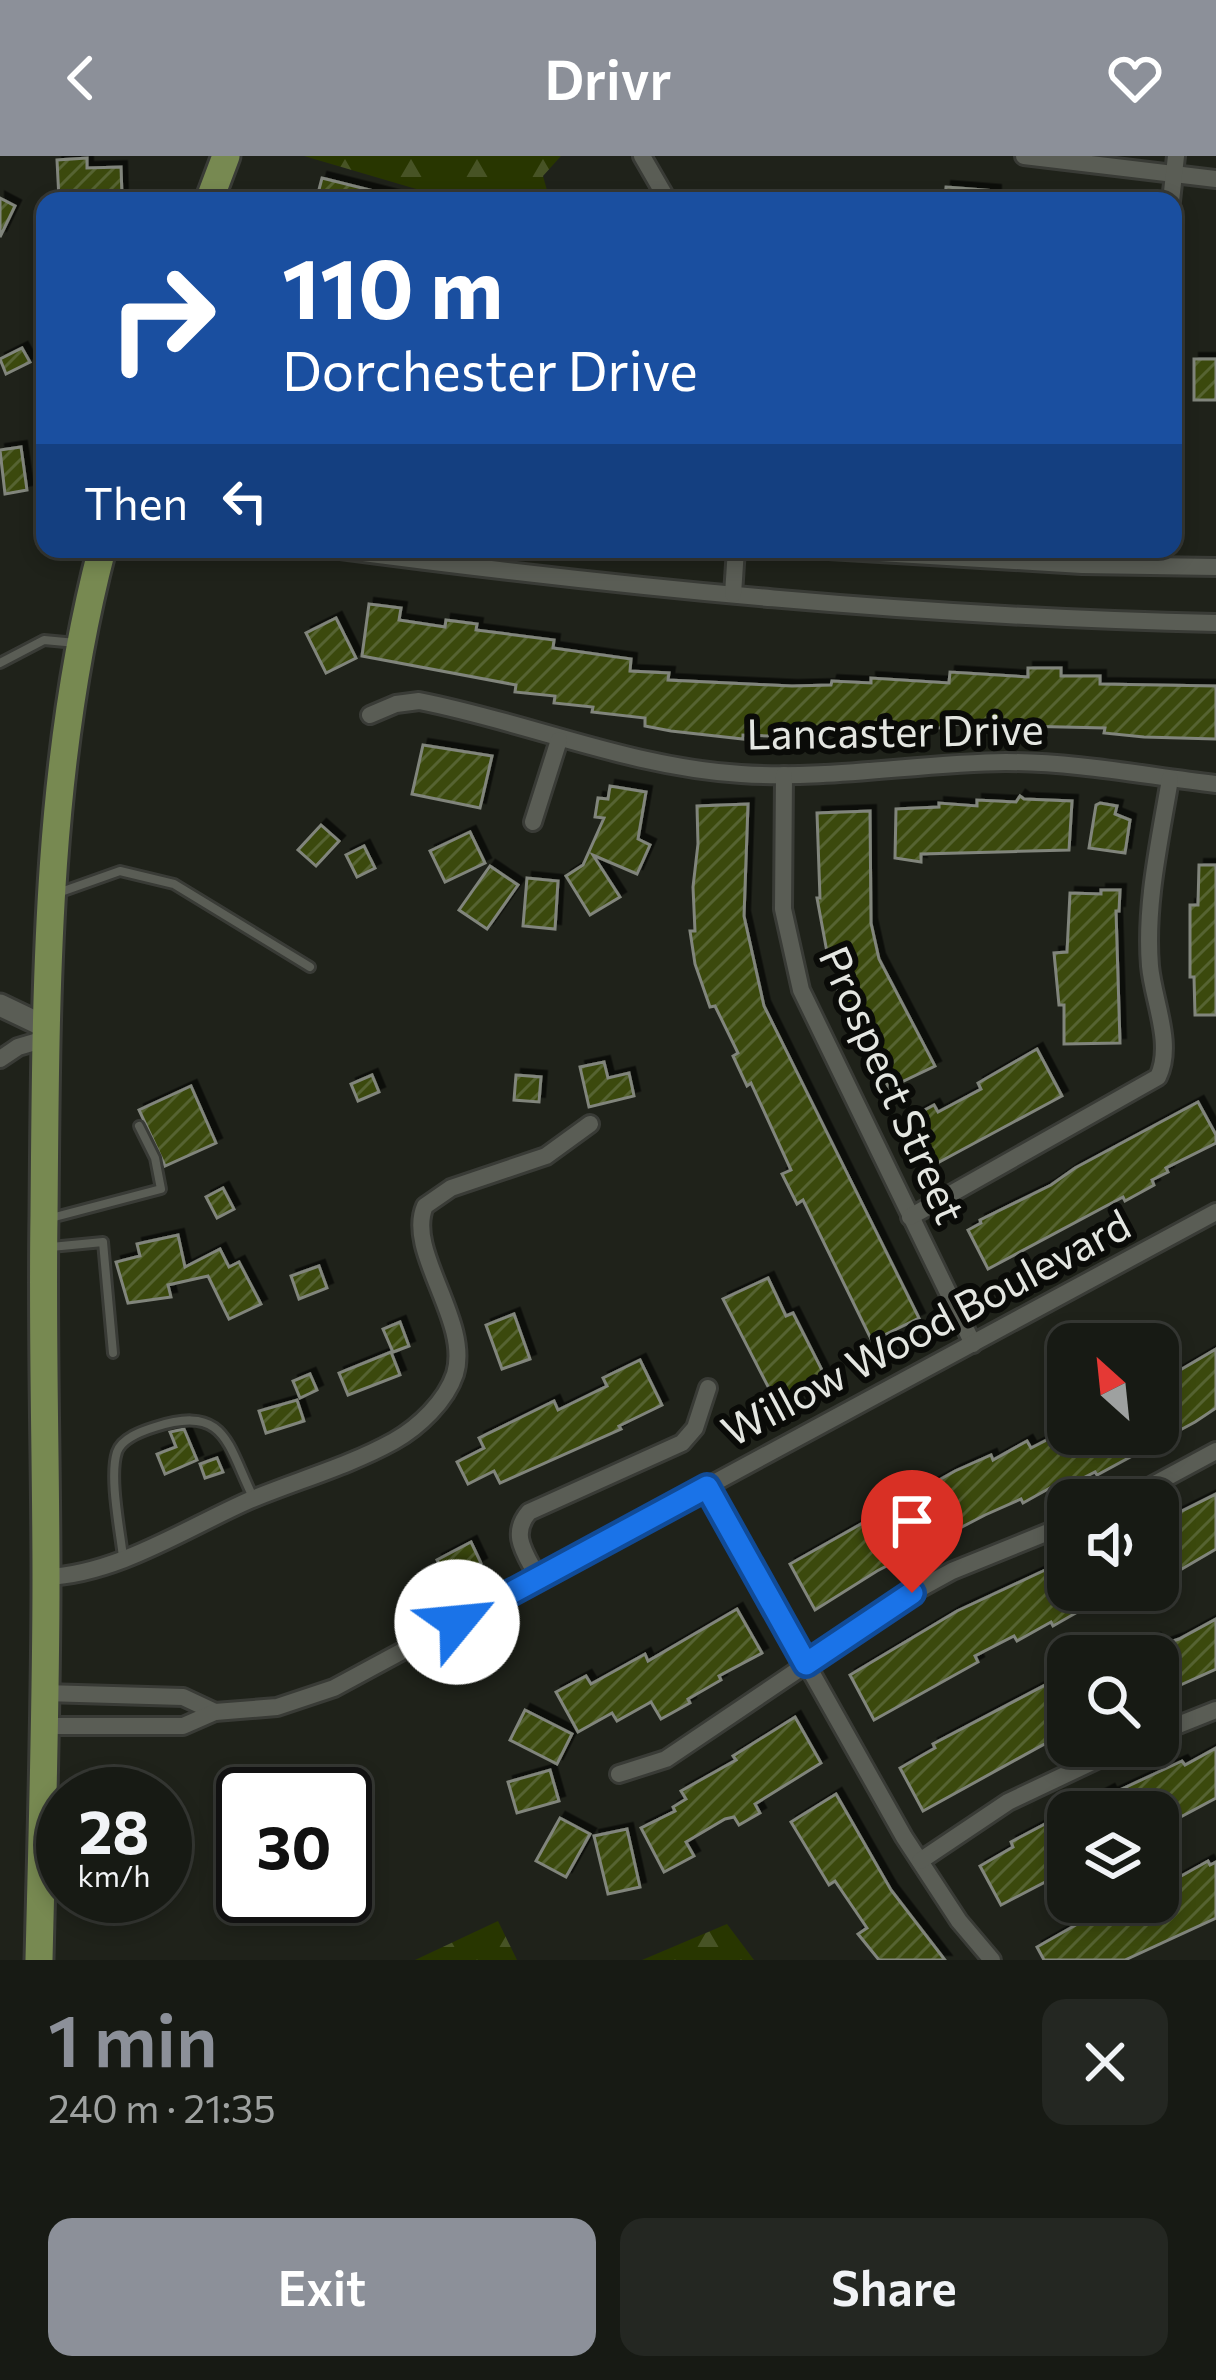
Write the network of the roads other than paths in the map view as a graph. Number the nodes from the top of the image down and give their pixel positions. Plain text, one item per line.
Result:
1 (226, 156) edge
2 (642, 156) edge
3 (1024, 156) edge
4 (1174, 165) edge
5 (1216, 179) edge
6 (212, 192) edge
7 (663, 192) edge
8 (100, 558) edge
9 (401, 558) edge
10 (735, 558) edge
11 (964, 558) edge
12 (1216, 567) edge
13 (733, 594) junction
14 (1216, 623) edge
15 (81, 643) junction
16 (0, 663) edge
17 (370, 715) dead end
18 (560, 740) junction
19 (784, 775) junction
20 (1170, 779) junction
21 (1216, 784) edge
22 (533, 822) dead end
23 (51, 895) junction
24 (310, 967) dead end
25 (0, 1006) edge
26 (45, 1033) junction
27 (0, 1059) edge
28 (590, 1124) dead end
29 (139, 1126) dead end
30 (1216, 1212) edge
31 (910, 1217) junction
32 (43, 1234) junction
33 (973, 1344) junction
34 (113, 1353) dead end
35 (708, 1388) dead end
36 (1216, 1451) edge
37 (1164, 1479) edge
38 (707, 1487) junction
39 (254, 1498) junction
40 (1047, 1533) edge
41 (123, 1558) junction
42 (46, 1577) junction
43 (538, 1578) junction
44 (806, 1664) junction
45 (44, 1693) junction
46 (1216, 1710) edge
47 (215, 1712) junction
48 (1179, 1725) edge
49 (44, 1726) junction
50 (1081, 1767) edge
51 (619, 1774) dead end
52 (920, 1861) junction
53 (39, 1960) edge
54 (992, 1960) edge

1 - 6 main road
2 - 7 street
3 - 4 street
4 - 5 street
8 - 15 main road
9 - 13 street
10 - 13 street
11 - 12 street
13 - 14 street
15 - 16 lane
15 - 23 main road
17 - 18 street, Lancaster Drive
18 - 19 street, Lancaster Drive
18 - 22 street
19 - 20 street, Lancaster Drive
19 - 31 street, Prospect Street
20 - 21 street, Lancaster Drive
20 - 31 street
23 - 24 lane
23 - 26 main road
25 - 26 street
26 - 27 street
26 - 32 main road
28 - 39 street
29 - 32 lane
30 - 33 street, Willow Wood Boulevard
31 - 33 street, Prospect Street
32 - 34 lane
32 - 42 main road
33 - 38 street, Willow Wood Boulevard
35 - 43 street
36 - 37 street
38 - 43 street, Willow Wood Boulevard
38 - 44 street
39 - 41 street
39 - 41 lane
40 - 44 street
41 - 42 street
42 - 45 main road
43 - 47 street, Willow Wood Boulevard
44 - 51 street
44 - 52 street
45 - 47 street, Willow Wood Boulevard
45 - 49 main road
46 - 48 street
47 - 49 street, Willow Wood Boulevard
49 - 53 main road
50 - 52 street
52 - 54 street

